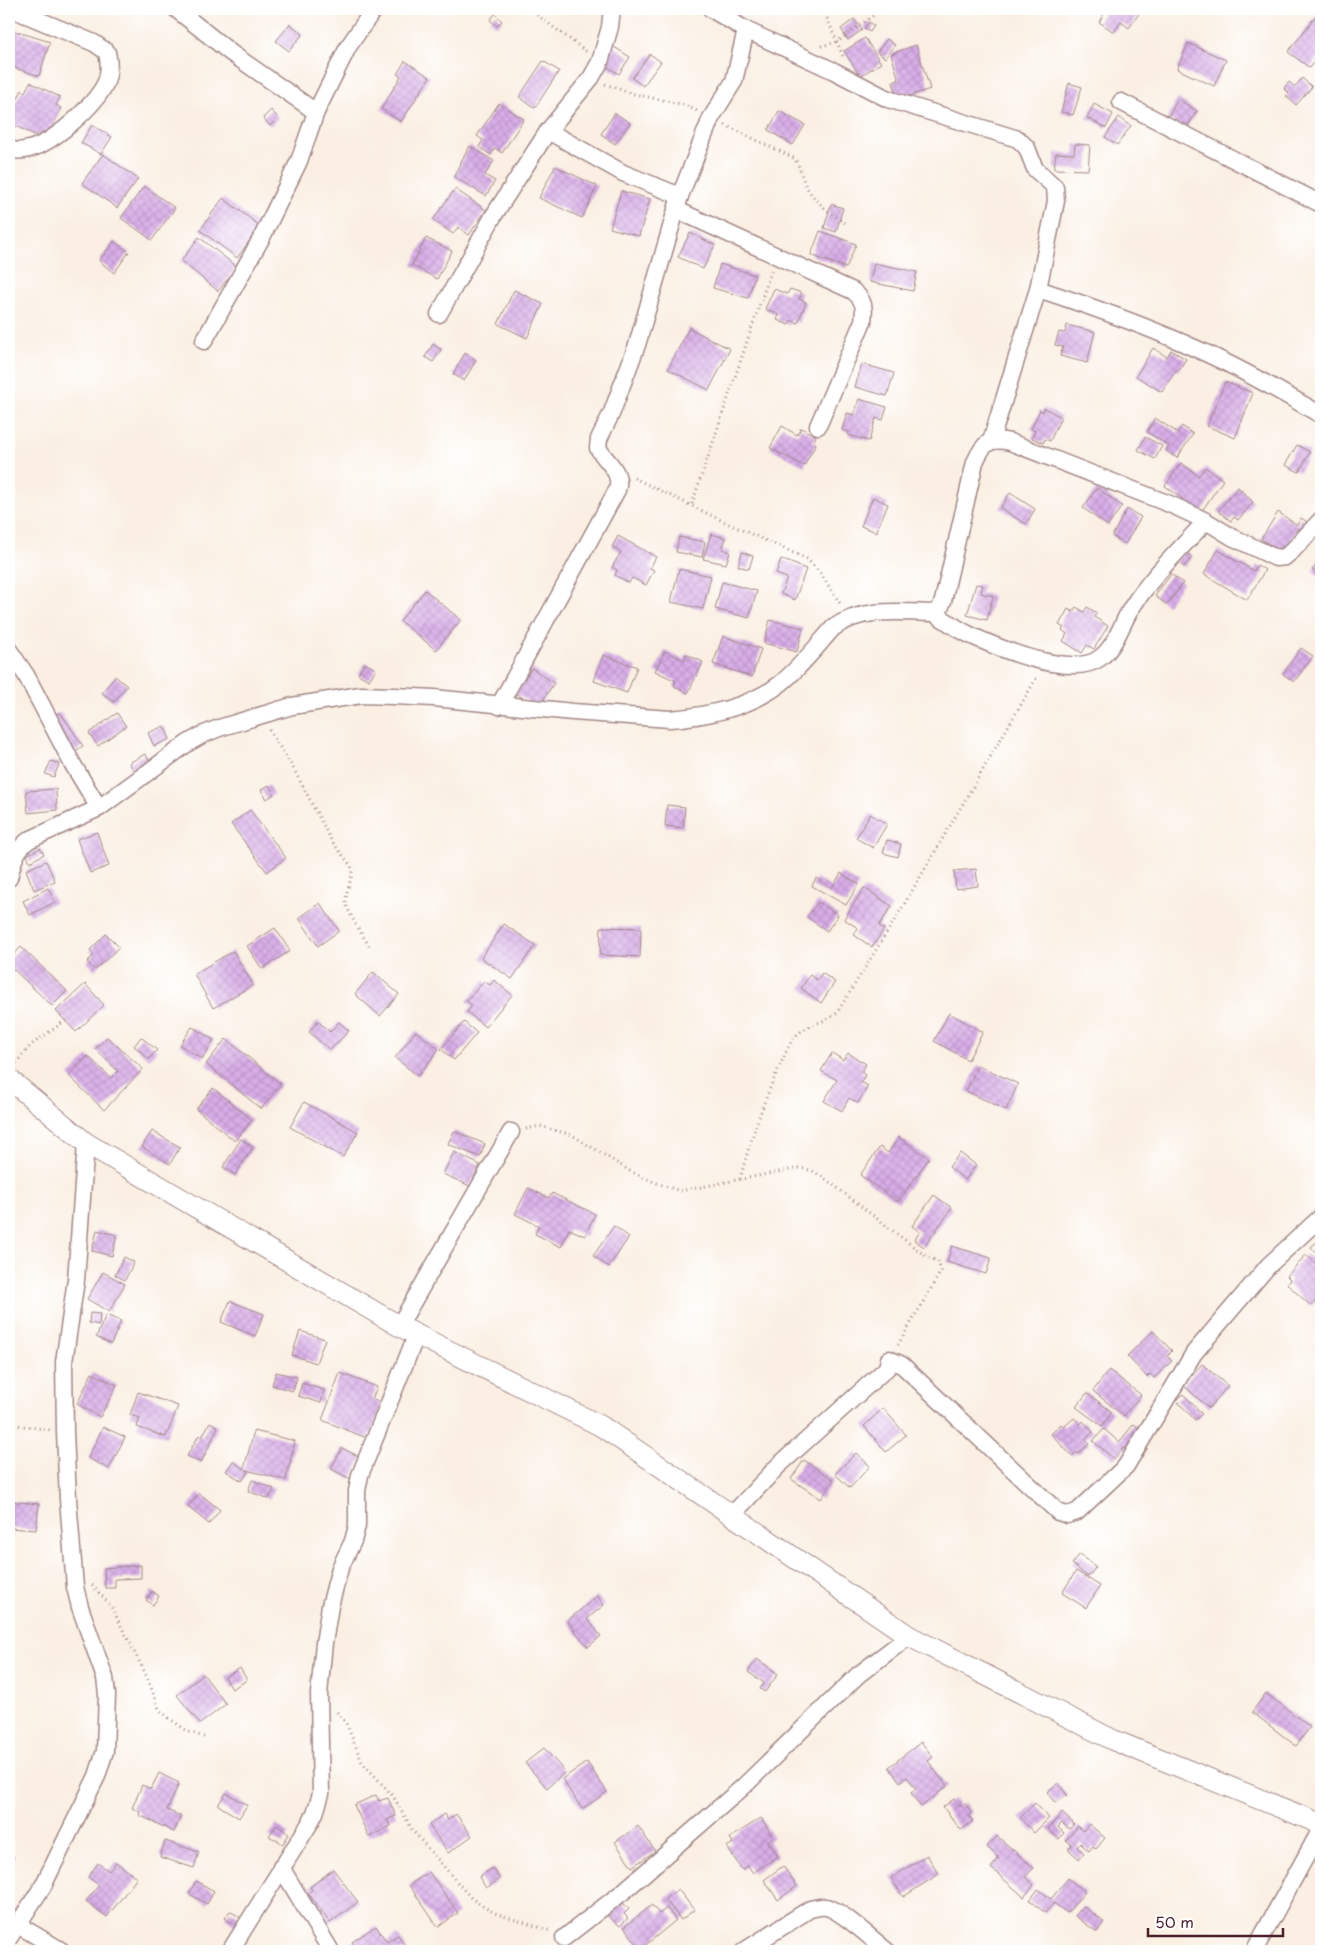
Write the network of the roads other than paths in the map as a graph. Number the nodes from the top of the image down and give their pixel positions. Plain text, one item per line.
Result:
1 (12, 9) edge
2 (176, 9) edge
3 (374, 9) edge
4 (612, 9) edge
5 (711, 9) edge
6 (746, 30) junction
7 (1121, 102) dead end
8 (316, 112) junction
9 (548, 131) junction
10 (9, 150) edge
11 (679, 203) junction
12 (1321, 204) edge
13 (1038, 288) junction
14 (439, 314) dead end
15 (204, 342) dead end
16 (1321, 415) edge
17 (818, 426) dead end
18 (991, 441) junction
19 (1321, 520) edge
20 (1206, 521) junction
21 (934, 613) junction
22 (9, 650) edge
23 (499, 706) junction
24 (99, 808) junction
25 (9, 878) edge
26 (12, 1072) edge
27 (511, 1132) road end
28 (86, 1143) junction
29 (1321, 1217) edge
30 (398, 1326) junction
31 (416, 1336) junction
32 (731, 1516) junction
33 (908, 1636) junction
34 (1321, 1824) edge
35 (1321, 1830) edge
36 (281, 1867) junction
37 (13, 1931) edge
38 (564, 1938) road end
39 (62, 1951) edge
40 (230, 1951) edge
41 (331, 1951) edge
42 (744, 1951) edge
43 (887, 1951) edge
44 (1254, 1951) edge

1 - 10 street
2 - 8 street
3 - 8 street
4 - 9 street
5 - 6 street
6 - 11 street
6 - 13 street
7 - 12 street
8 - 15 street
9 - 11 street
9 - 14 street
11 - 17 street
11 - 23 street
13 - 16 street
13 - 18 street
18 - 20 street
18 - 21 street
19 - 20 street
20 - 21 street
21 - 23 street
22 - 24 street
23 - 24 street
24 - 25 street
26 - 28 street
27 - 30 street
28 - 30 street
28 - 37 street
29 - 32 street
30 - 31 street
31 - 32 street
31 - 36 street
32 - 33 street
33 - 34 street
33 - 38 street
35 - 44 street
36 - 40 street
36 - 41 street
37 - 39 street
42 - 43 street

